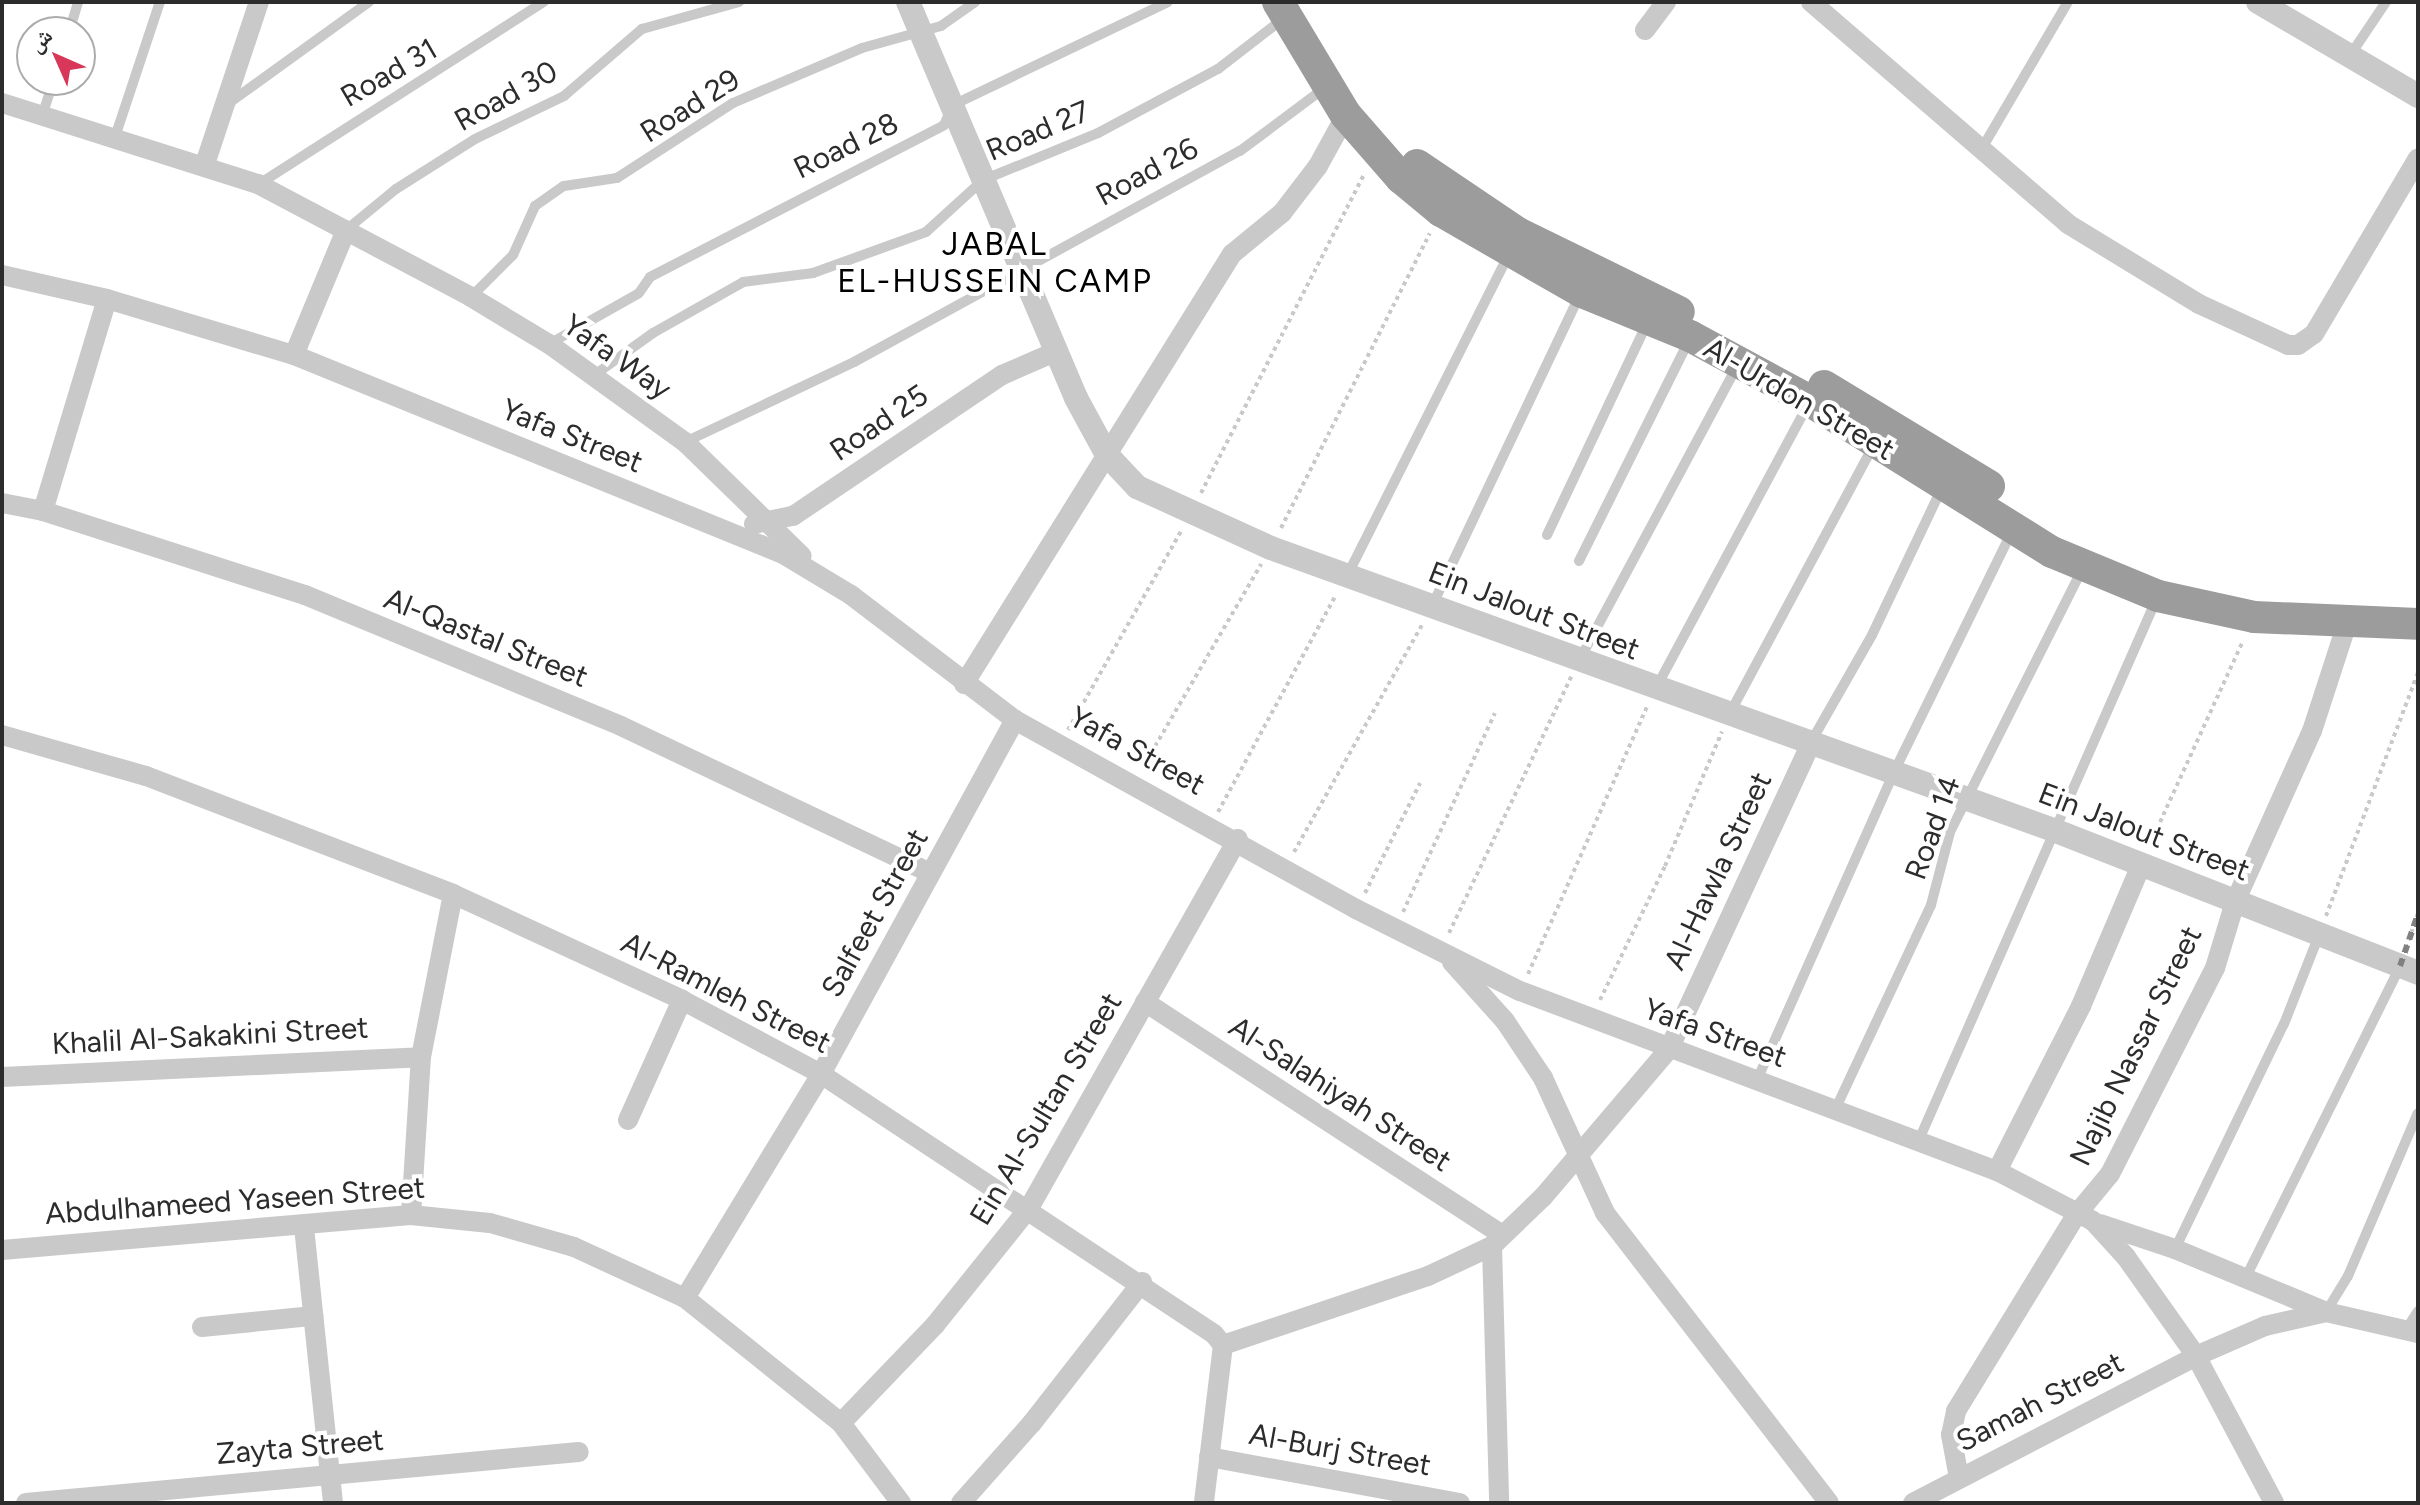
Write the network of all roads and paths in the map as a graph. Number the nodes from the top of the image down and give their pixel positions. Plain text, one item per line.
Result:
1 (160, 2) edge
2 (259, 2) edge
3 (369, 2) edge
4 (544, 2) edge
5 (739, 2) edge
6 (908, 2) edge
7 (975, 2) edge
8 (1168, 2) edge
9 (1666, 2) edge
10 (1811, 2) edge
11 (2068, 2) edge
12 (2258, 2) edge
13 (2386, 2) edge
14 (1288, 7) edge
15 (1645, 30) dead end
16 (921, 32) junction
17 (2348, 59) junction
18 (1326, 87) junction
19 (49, 96) edge
20 (2418, 96) edge
21 (2, 103) edge
22 (953, 105) junction
23 (224, 106) junction
24 (1346, 115) junction
25 (42, 117) junction
26 (114, 140) junction
27 (1377, 150) junction
28 (1981, 150) junction
29 (2418, 158) edge
30 (205, 164) junction
31 (983, 180) junction
32 (258, 184) junction
33 (1441, 211) junction
34 (346, 230) junction
35 (1510, 253) junction
36 (1020, 267) junction
37 (2, 275) edge
38 (1582, 292) junction
39 (471, 297) junction
40 (107, 299) junction
41 (1648, 321) junction
42 (1690, 336) junction
43 (549, 344) junction
44 (1055, 352) junction
45 (294, 355) junction
46 (1738, 364) junction
47 (593, 376) junction
48 (1810, 401) junction
49 (685, 442) junction
50 (1875, 444) junction
51 (1107, 455) junction
52 (1943, 484) junction
53 (2, 503) edge
54 (43, 511) junction
55 (1190, 515) junction
56 (762, 521) junction
57 (2015, 526) junction
58 (732, 533) junction
59 (1547, 535) dead end
60 (1271, 548) junction
61 (1579, 561) dead end
62 (2084, 566) junction
63 (823, 575) junction
64 (1347, 576) junction
65 (2158, 596) junction
66 (2418, 604) edge
67 (1432, 606) junction
68 (2254, 617) junction
69 (2348, 620) junction
70 (2418, 624) edge
71 (1579, 660) junction
72 (2418, 673) edge
73 (964, 684) junction
74 (1655, 690) junction
75 (1495, 713) dead end
76 (1729, 715) junction
77 (1015, 720) junction
78 (2, 735) edge
79 (1061, 743) junction
80 (1810, 745) junction
81 (1894, 772) junction
82 (1133, 783) junction
83 (1420, 783) dead end
84 (1967, 798) junction
85 (1211, 825) junction
86 (2056, 831) junction
87 (1238, 839) junction
88 (2141, 865) junction
89 (1285, 868) junction
90 (930, 873) junction
91 (453, 894) junction
92 (2235, 902) junction
93 (1356, 909) junction
94 (2418, 914) edge
95 (1395, 929) junction
96 (2320, 933) junction
97 (1441, 950) junction
98 (2409, 969) edge
99 (1520, 991) junction
100 (682, 1000) junction
101 (1145, 1002) junction
102 (1591, 1018) junction
103 (1669, 1049) junction
104 (421, 1057) junction
105 (821, 1074) junction
106 (2, 1077) edge
107 (1757, 1080) junction
108 (1835, 1110) junction
109 (2418, 1113) edge
110 (628, 1120) dead end
111 (1917, 1144) junction
112 (1577, 1158) junction
113 (1997, 1171) junction
114 (1029, 1208) junction
115 (411, 1215) junction
116 (2084, 1218) junction
117 (304, 1227) junction
118 (1497, 1241) junction
119 (2175, 1249) junction
120 (2, 1250) edge
121 (2246, 1277) junction
122 (1142, 1282) junction
123 (685, 1298) junction
124 (2326, 1312) junction
125 (313, 1316) junction
126 (2414, 1324) edge
127 (202, 1327) dead end
128 (1223, 1345) junction
129 (2196, 1356) junction
130 (841, 1423) junction
131 (579, 1452) dead end
132 (1209, 1457) junction
133 (330, 1476) junction
134 (1959, 1478) junction
135 (26, 1503) edge
136 (333, 1503) edge
137 (901, 1503) edge
138 (961, 1503) edge
139 (1204, 1503) edge
140 (1460, 1503) edge
141 (1499, 1503) edge
142 (1829, 1503) edge
143 (1913, 1503) edge
144 (2274, 1503) edge

1 - 26 lane
2 - 23 street
3 - 23 lane
4 - 32 lane, Road 31
5 - 34 lane, Road 30
6 - 16 street, Ein Jalout Street
7 - 16 lane, Road 29
8 - 22 lane, Road 28
9 - 15 street
10 - 28 street
11 - 28 lane
12 - 17 street
13 - 17 lane
14 - 18 highway, Al-Urdon Street
14 - 31 lane, Road 27
14 - 66 highway, Al-Urdon Street
16 - 22 street, Ein Jalout Street
16 - 39 lane, Road 29
17 - 20 street
18 - 24 highway, Al-Urdon Street
18 - 36 lane, Road 26
19 - 25 lane
21 - 25 street, Yafa Way
22 - 31 street, Ein Jalout Street
22 - 43 lane, Road 28
23 - 30 street
24 - 27 highway, Al-Urdon Street
24 - 51 street
25 - 26 street, Yafa Way
26 - 30 street, Yafa Way
27 - 33 highway, Al-Urdon Street
27 - 55 path
28 - 29 street
30 - 32 street, Yafa Way
31 - 36 street, Ein Jalout Street
31 - 47 lane, Road 27
32 - 34 street, Yafa Way
33 - 35 highway, Al-Urdon Street
33 - 60 path
34 - 39 street, Yafa Way
34 - 45 street
35 - 38 highway, Al-Urdon Street
35 - 64 lane
36 - 44 street, Ein Jalout Street
36 - 49 lane, Road 26
37 - 40 street, Yafa Street
38 - 41 highway, Al-Urdon Street
38 - 67 lane
39 - 43 street, Yafa Way
40 - 45 street, Yafa Street
40 - 54 street
41 - 42 highway, Al-Urdon Street
41 - 59 lane
42 - 46 highway, Al-Urdon Street
42 - 61 lane
43 - 47 street, Yafa Way
44 - 51 street, Ein Jalout Street
44 - 56 street, Road 25
45 - 58 street, Yafa Street
46 - 48 highway, Al-Urdon Street
46 - 71 lane
47 - 49 street, Yafa Way
48 - 50 highway, Al-Urdon Street
48 - 74 lane
49 - 56 street, Yafa Way
50 - 52 highway, Al-Urdon Street
50 - 76 lane
51 - 55 street, Ein Jalout Street
51 - 73 street
52 - 57 highway, Al-Urdon Street
52 - 80 lane, Al-Hawla Street
53 - 54 street, Al-Qastal Street
54 - 90 street, Al-Qastal Street
55 - 60 street, Ein Jalout Street
55 - 79 path
56 - 58 street, Road 25
56 - 63 street, Yafa Way
57 - 62 highway, Al-Urdon Street
57 - 81 lane
58 - 63 street, Yafa Street
60 - 64 street, Ein Jalout Street
60 - 82 path
62 - 65 highway, Al-Urdon Street
62 - 84 lane, Road 14
63 - 73 street, Yafa Street
64 - 67 street, Ein Jalout Street
64 - 85 path
65 - 68 highway, Al-Urdon Street
65 - 86 lane
67 - 71 street, Ein Jalout Street
67 - 89 path
68 - 69 highway, Al-Urdon Street
68 - 88 path
69 - 70 highway, Al-Urdon Street
69 - 92 street, Najib Nassar Street
71 - 74 street, Ein Jalout Street
71 - 97 path
72 - 96 path
73 - 77 street, Yafa Street
74 - 76 street, Ein Jalout Street
74 - 99 path
75 - 95 path
76 - 80 street, Ein Jalout Street
76 - 102 path
77 - 79 street, Yafa Street
77 - 90 street, Salfeet Street
78 - 91 street, Al-Ramleh Street
79 - 82 street, Yafa Street
80 - 81 street, Ein Jalout Street
80 - 103 street, Al-Hawla Street
81 - 84 street, Ein Jalout Street
81 - 107 lane
82 - 85 street, Yafa Street
83 - 93 path
84 - 86 street, Ein Jalout Street
84 - 108 lane, Road 14
85 - 87 street, Yafa Street
86 - 88 street, Ein Jalout Street
86 - 111 lane
87 - 89 street, Yafa Street
87 - 101 street, Ein Al-Sultan Street
88 - 92 street, Ein Jalout Street
88 - 113 street
89 - 93 street, Yafa Street
90 - 105 street, Salfeet Street
91 - 100 street, Al-Ramleh Street
91 - 104 street
92 - 96 street, Ein Jalout Street
92 - 116 street, Najib Nassar Street
93 - 95 street, Yafa Street
94 - 98 path
95 - 97 street, Yafa Street
96 - 98 street, Ein Jalout Street
96 - 119 lane
97 - 99 street, Yafa Street
97 - 112 street
98 - 121 lane
99 - 102 street, Yafa Street
100 - 105 street, Al-Ramleh Street
100 - 110 street
101 - 114 street, Ein Al-Sultan Street
101 - 118 street, Al-Salahiyah Street
102 - 103 street, Yafa Street
103 - 107 street, Yafa Street
103 - 112 street, Al-Hawla Street
104 - 106 street, Khalil Al-Sakakini Street
104 - 115 street
105 - 114 street, Al-Ramleh Street
105 - 123 street, Salfeet Street
107 - 108 street, Yafa Street
108 - 111 street, Yafa Street
109 - 124 lane
111 - 113 street, Yafa Street
112 - 118 street, Al-Hawla Street
112 - 142 street
113 - 116 street, Yafa Street
114 - 122 street, Al-Ramleh Street
114 - 130 street, Ein Al-Sultan Street
115 - 117 street, Abdulhameed Yaseen Street
115 - 123 street, Abdulhameed Yaseen Street
116 - 119 street
116 - 129 street, Yafa Street
116 - 134 street, Najib Nassar Street
117 - 120 street, Abdulhameed Yaseen Street
117 - 125 street
118 - 128 street, Al-Hawla Street
118 - 141 street
119 - 121 street
121 - 124 street
122 - 128 street, Al-Ramleh Street
122 - 138 street
123 - 130 street, Abdulhameed Yaseen Street
124 - 126 street
124 - 129 street
125 - 127 street
125 - 133 street
128 - 132 street
129 - 134 street, Samah Street
129 - 144 street, Yafa Street
130 - 137 street, Abdulhameed Yaseen Street
131 - 133 street, Zayta Street
132 - 139 street
132 - 140 street, Al-Burj Street
133 - 135 street, Zayta Street
133 - 136 street
134 - 143 street, Samah Street

